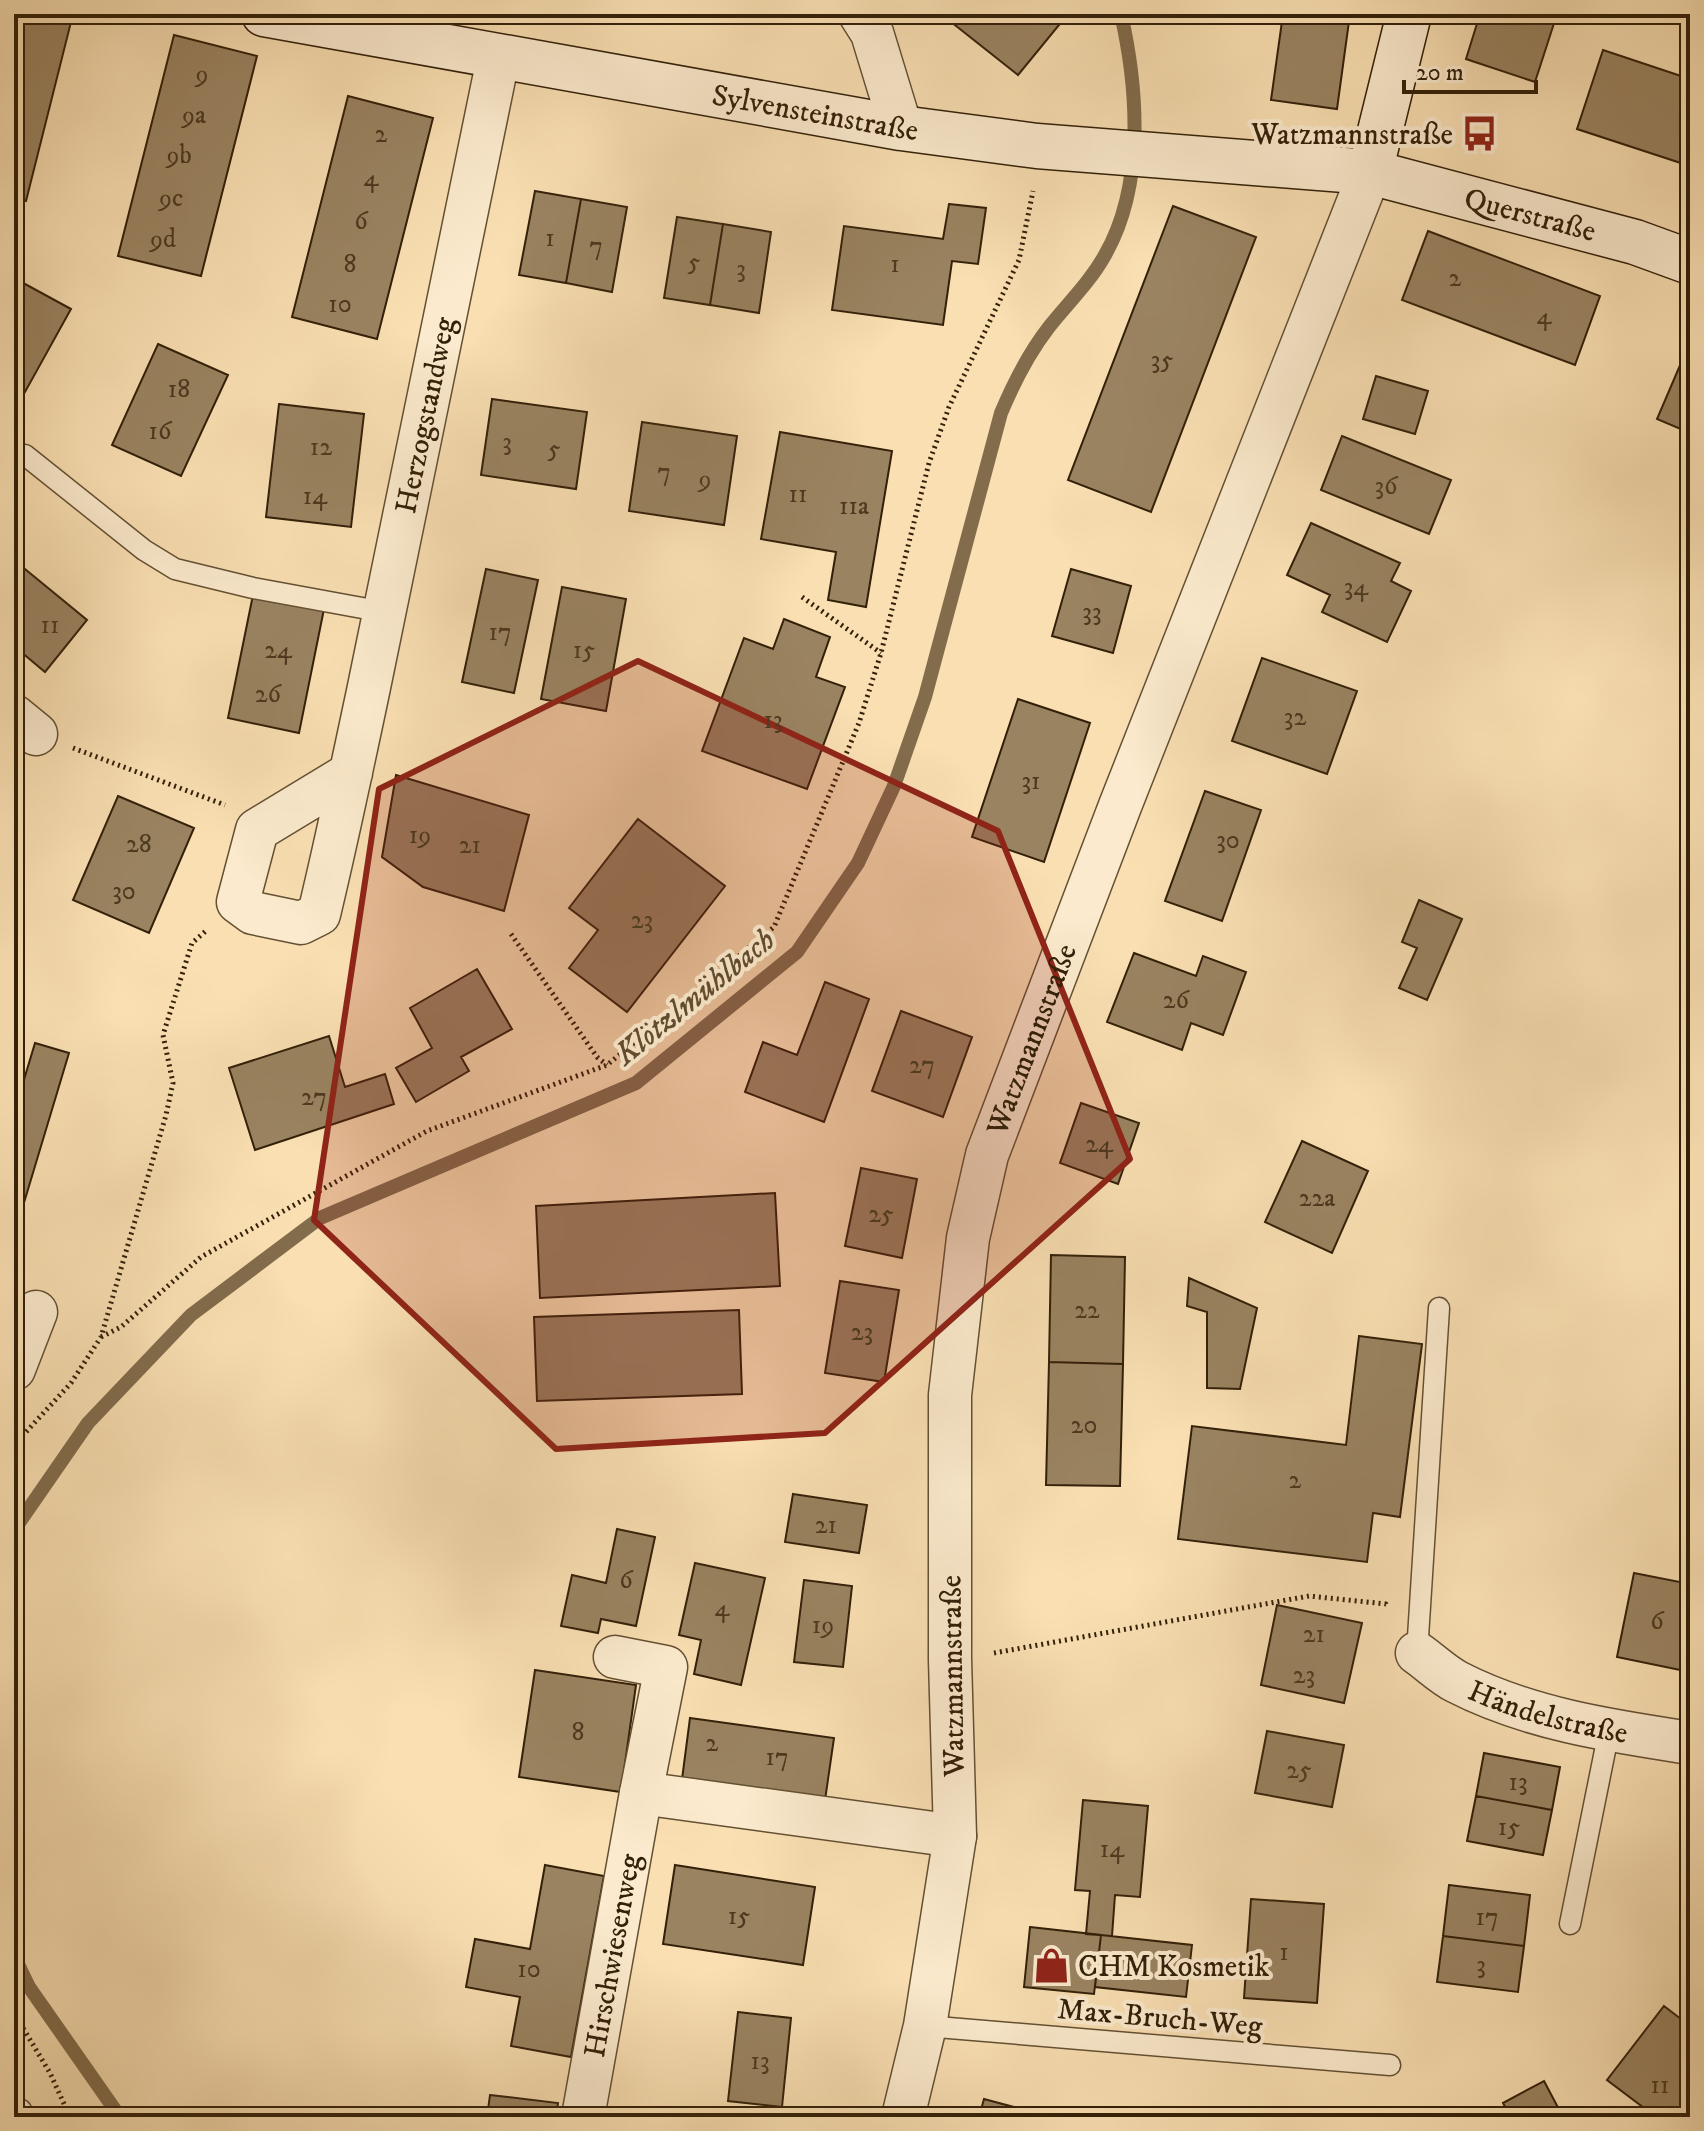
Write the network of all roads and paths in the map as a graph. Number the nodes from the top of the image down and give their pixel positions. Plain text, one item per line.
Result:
1 (264, 14) edge
2 (860, 14) edge
3 (1409, 14) edge
4 (498, 59) junction
5 (901, 128) junction
6 (1037, 146) junction
7 (1370, 172) junction
8 (1690, 262) edge
9 (25, 455) dead end
10 (802, 597) dead end
11 (384, 612) junction
12 (881, 653) junction
13 (25, 725) edge
14 (351, 773) junction
15 (257, 830) junction
16 (238, 902) junction
17 (511, 934) dead end
18 (607, 1065) junction
19 (1439, 1308) dead end
20 (36, 1312) dead end
21 (101, 1337) junction
22 (14, 1369) edge
23 (14, 1445) edge
24 (1417, 1653) junction
25 (615, 1657) dead end
26 (950, 1659) junction
27 (1609, 1731) junction
28 (1690, 1743) edge
29 (641, 1793) junction
30 (955, 1836) junction
31 (1570, 1924) dead end
32 (14, 2013) edge
33 (925, 2026) junction
34 (1390, 2065) dead end
35 (70, 2117) edge
36 (583, 2117) edge
37 (903, 2117) edge

1 - 4 street, Sylvensteinstraße
2 - 5 street
3 - 7 street, Watzmannstraße
4 - 5 street, Sylvensteinstraße
4 - 11 street, Herzogstandweg
5 - 6 street, Sylvensteinstraße
6 - 7 street, Sylvensteinstraße
6 - 12 path
7 - 8 street, Querstraße
7 - 26 street, Watzmannstraße
9 - 11 lane
10 - 12 path
11 - 14 street, Herzogstandweg
12 - 18 path
13 - 15 path
14 - 15 street
14 - 16 street, Herzogstandweg
15 - 16 street
16 - 21 path
17 - 18 path
18 - 21 path
19 - 24 lane
20 - 22 street
21 - 23 path
24 - 26 path
24 - 27 street, Händelstraße
25 - 29 street, Hirschwiesenweg
26 - 30 street, Watzmannstraße
27 - 28 street, Händelstraße
27 - 31 lane
29 - 30 street
29 - 36 street, Hirschwiesenweg
30 - 33 street, Watzmannstraße
32 - 35 path
33 - 34 lane, Max-Bruch-Weg
33 - 37 street, Watzmannstraße

